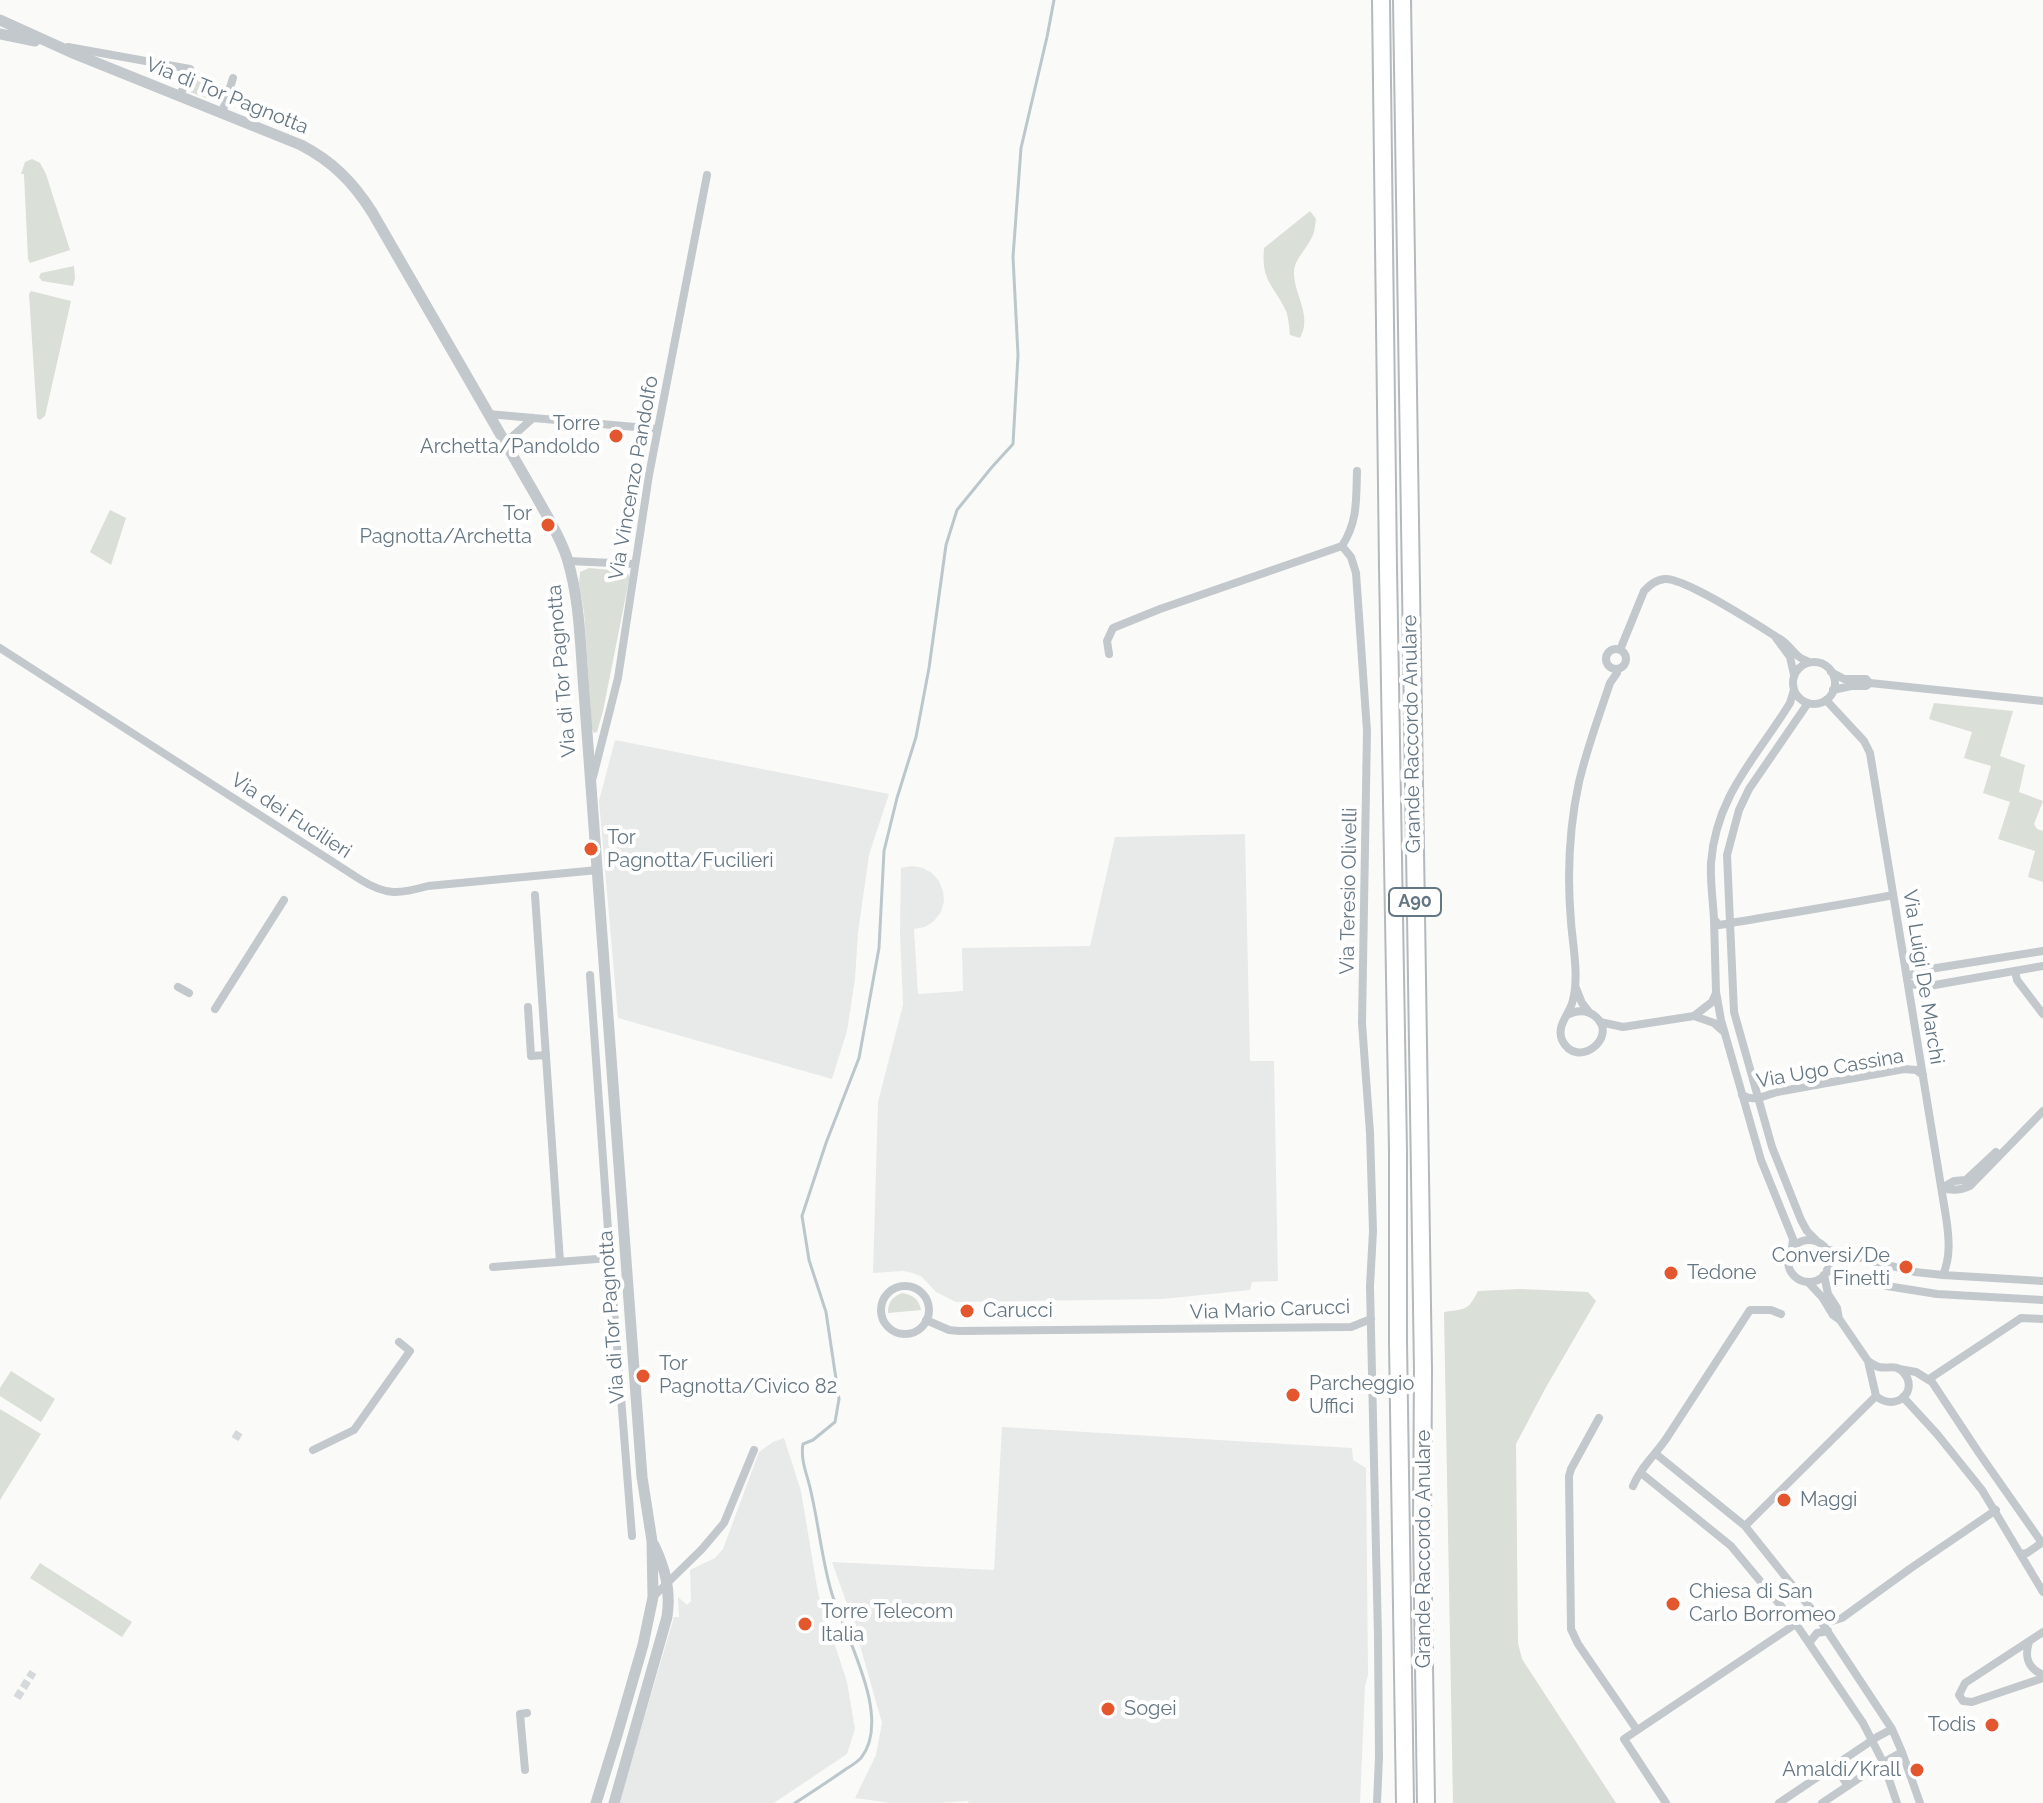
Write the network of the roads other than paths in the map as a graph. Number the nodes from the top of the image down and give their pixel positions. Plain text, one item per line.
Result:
1 (1381, 0) edge
2 (1402, 0) edge
3 (0, 20) edge
4 (1, 37) edge
5 (55, 46) junction
6 (233, 78) dead end
7 (180, 96) junction
8 (222, 113) junction
9 (707, 175) dead end
10 (488, 414) junction
11 (533, 418) junction
12 (658, 429) junction
13 (505, 443) junction
14 (1357, 471) dead end
15 (1342, 546) junction
16 (568, 561) junction
17 (635, 564) junction
18 (1775, 637) junction
19 (0, 648) edge
20 (1620, 650) junction
21 (1109, 654) dead end
22 (1809, 662) junction
23 (1614, 668) junction
24 (1831, 672) junction
25 (1794, 676) junction
26 (1870, 683) junction
27 (1794, 690) junction
28 (1833, 690) junction
29 (1826, 700) junction
30 (2043, 701) edge
31 (1808, 703) junction
32 (590, 785) junction
33 (598, 870) junction
34 (535, 895) dead end
35 (1893, 895) junction
36 (284, 900) dead end
37 (1714, 919) junction
38 (1729, 923) junction
39 (2043, 951) edge
40 (1990, 960) junction
41 (2043, 966) edge
42 (2015, 971) junction
43 (590, 975) dead end
44 (1993, 975) junction
45 (1908, 980) junction
46 (178, 987) dead end
47 (1576, 988) junction
48 (1716, 992) junction
49 (189, 993) dead end
50 (528, 1007) dead end
51 (215, 1009) dead end
52 (1589, 1012) junction
53 (2043, 1014) edge
54 (1567, 1015) junction
55 (1694, 1016) junction
56 (1600, 1022) junction
57 (1623, 1027) junction
58 (1724, 1032) junction
59 (1601, 1039) junction
60 (546, 1055) junction
61 (1924, 1075) junction
62 (1742, 1095) junction
63 (1758, 1098) junction
64 (2043, 1109) edge
65 (1942, 1188) junction
66 (1817, 1241) junction
67 (1792, 1248) junction
68 (1826, 1249) junction
69 (610, 1258) junction
70 (560, 1262) junction
71 (493, 1267) dead end
72 (1826, 1273) junction
73 (1943, 1275) junction
74 (2043, 1281) edge
75 (1808, 1282) junction
76 (2043, 1300) edge
77 (1781, 1314) dead end
78 (1371, 1319) junction
79 (1839, 1319) junction
80 (2043, 1319) edge
81 (926, 1320) junction
82 (399, 1342) dead end
83 (1868, 1361) junction
84 (1882, 1368) junction
85 (1899, 1369) junction
86 (1929, 1379) junction
87 (1873, 1380) junction
88 (1876, 1396) junction
89 (1903, 1397) junction
90 (1599, 1418) dead end
91 (313, 1450) dead end
92 (754, 1450) dead end
93 (1656, 1454) junction
94 (1641, 1473) junction
95 (1633, 1486) dead end
96 (1996, 1510) junction
97 (1745, 1526) junction
98 (632, 1536) dead end
99 (652, 1541) junction
100 (2043, 1542) edge
101 (2021, 1554) junction
102 (667, 1582) junction
103 (2043, 1592) edge
104 (653, 1597) junction
105 (1810, 1607) junction
106 (1820, 1620) junction
107 (1796, 1624) junction
108 (1828, 1631) junction
109 (2043, 1632) edge
110 (2029, 1642) junction
111 (1809, 1643) junction
112 (2043, 1676) edge
113 (527, 1713) dead end
114 (1892, 1729) junction
115 (1637, 1730) junction
116 (1872, 1740) junction
117 (1902, 1752) junction
118 (1883, 1762) junction
119 (1835, 1766) junction
120 (525, 1770) dead end
121 (1848, 1786) junction
122 (596, 1803) edge
123 (614, 1803) edge
124 (1377, 1803) edge
125 (1405, 1803) edge
126 (1426, 1803) edge
127 (1666, 1803) edge
128 (1779, 1803) edge
129 (1822, 1803) edge
130 (1897, 1803) edge
131 (1920, 1803) edge

1 - 125 highway, Grande Raccordo Anulare / A90
2 - 126 highway, Grande Raccordo Anulare / A90
3 - 5 street, Via di Tor Pagnotta
4 - 5 street, Via di Tor Pagnotta
5 - 7 street, Via di Tor Pagnotta
5 - 7 street
6 - 8 street
7 - 8 street, Via di Tor Pagnotta
8 - 10 street, Via di Tor Pagnotta
9 - 12 street, Via Vincenzo Pandolfo
10 - 11 street
10 - 13 street, Via di Tor Pagnotta
11 - 12 street
11 - 13 street
12 - 17 street, Via Vincenzo Pandolfo
13 - 16 street, Via di Tor Pagnotta
14 - 15 street
15 - 21 street
15 - 78 street, Via Teresio Olivelli
16 - 17 street
16 - 32 street, Via di Tor Pagnotta
17 - 32 street, Via Vincenzo Pandolfo
18 - 20 street
18 - 22 street
18 - 25 street
19 - 33 street, Via dei Fucilieri
20 - 23 street
20 - 23 street
22 - 24 street
22 - 25 street
23 - 47 street
24 - 26 street
24 - 28 street
25 - 27 street
26 - 28 street
26 - 30 street
27 - 31 street
27 - 37 street
28 - 29 street
29 - 31 street
29 - 35 street, Via Luigi De Marchi
31 - 38 street
32 - 33 street, Via di Tor Pagnotta
33 - 99 street, Via di Tor Pagnotta
34 - 60 street
35 - 38 street
35 - 45 street, Via Luigi De Marchi
36 - 51 street
37 - 38 street
37 - 48 street
38 - 63 street
39 - 40 street
40 - 44 street
40 - 45 street
41 - 42 street
42 - 44 street
42 - 53 street
43 - 69 street
44 - 45 street
45 - 61 street, Via Luigi De Marchi
46 - 49 street
47 - 52 street
47 - 54 street
48 - 55 street
48 - 58 street
50 - 60 street
52 - 54 street
52 - 56 street
54 - 59 street
55 - 57 street
55 - 58 street
56 - 57 street
56 - 59 street
57 - 59 street
58 - 62 street
60 - 70 street
61 - 63 street, Via Ugo Cassina
61 - 65 street, Via Luigi De Marchi
62 - 63 street, Via Ugo Cassina
62 - 67 street
63 - 66 street
64 - 65 street
65 - 73 street, Via Luigi De Marchi
66 - 67 street
66 - 68 street
67 - 75 street
68 - 72 street
68 - 73 street
69 - 70 street
69 - 98 street
70 - 71 street
72 - 75 street
72 - 76 street
72 - 79 street
73 - 74 street
75 - 79 street
77 - 93 street
78 - 81 street, Via Mario Carucci
78 - 124 street, Via Mario Carucci
79 - 83 street
80 - 86 street
81 - 81 street
82 - 91 street
83 - 84 street
83 - 87 street
84 - 85 street
84 - 87 street
85 - 86 street
85 - 89 street
86 - 100 street
87 - 88 street
88 - 89 street
88 - 97 street
89 - 96 street
90 - 115 street
92 - 102 street
93 - 94 street
93 - 97 street
94 - 95 street
94 - 107 street
96 - 101 street
96 - 106 street
97 - 105 street
99 - 102 street, Via di Tor Pagnotta
99 - 104 street, Via di Tor Pagnotta
100 - 101 street
101 - 103 street
102 - 104 street
102 - 123 street, Via di Tor Pagnotta
104 - 122 street, Via di Tor Pagnotta
105 - 106 street
105 - 107 street
106 - 108 street
107 - 111 street
107 - 115 street
108 - 111 street
108 - 114 street
109 - 110 street
110 - 112 street
110 - 112 street
111 - 116 street
113 - 120 street
114 - 116 street
114 - 117 street
115 - 127 street
116 - 118 street
116 - 119 street
117 - 118 street
117 - 131 street
118 - 121 street
118 - 130 street
119 - 121 street
119 - 128 street
121 - 129 street

